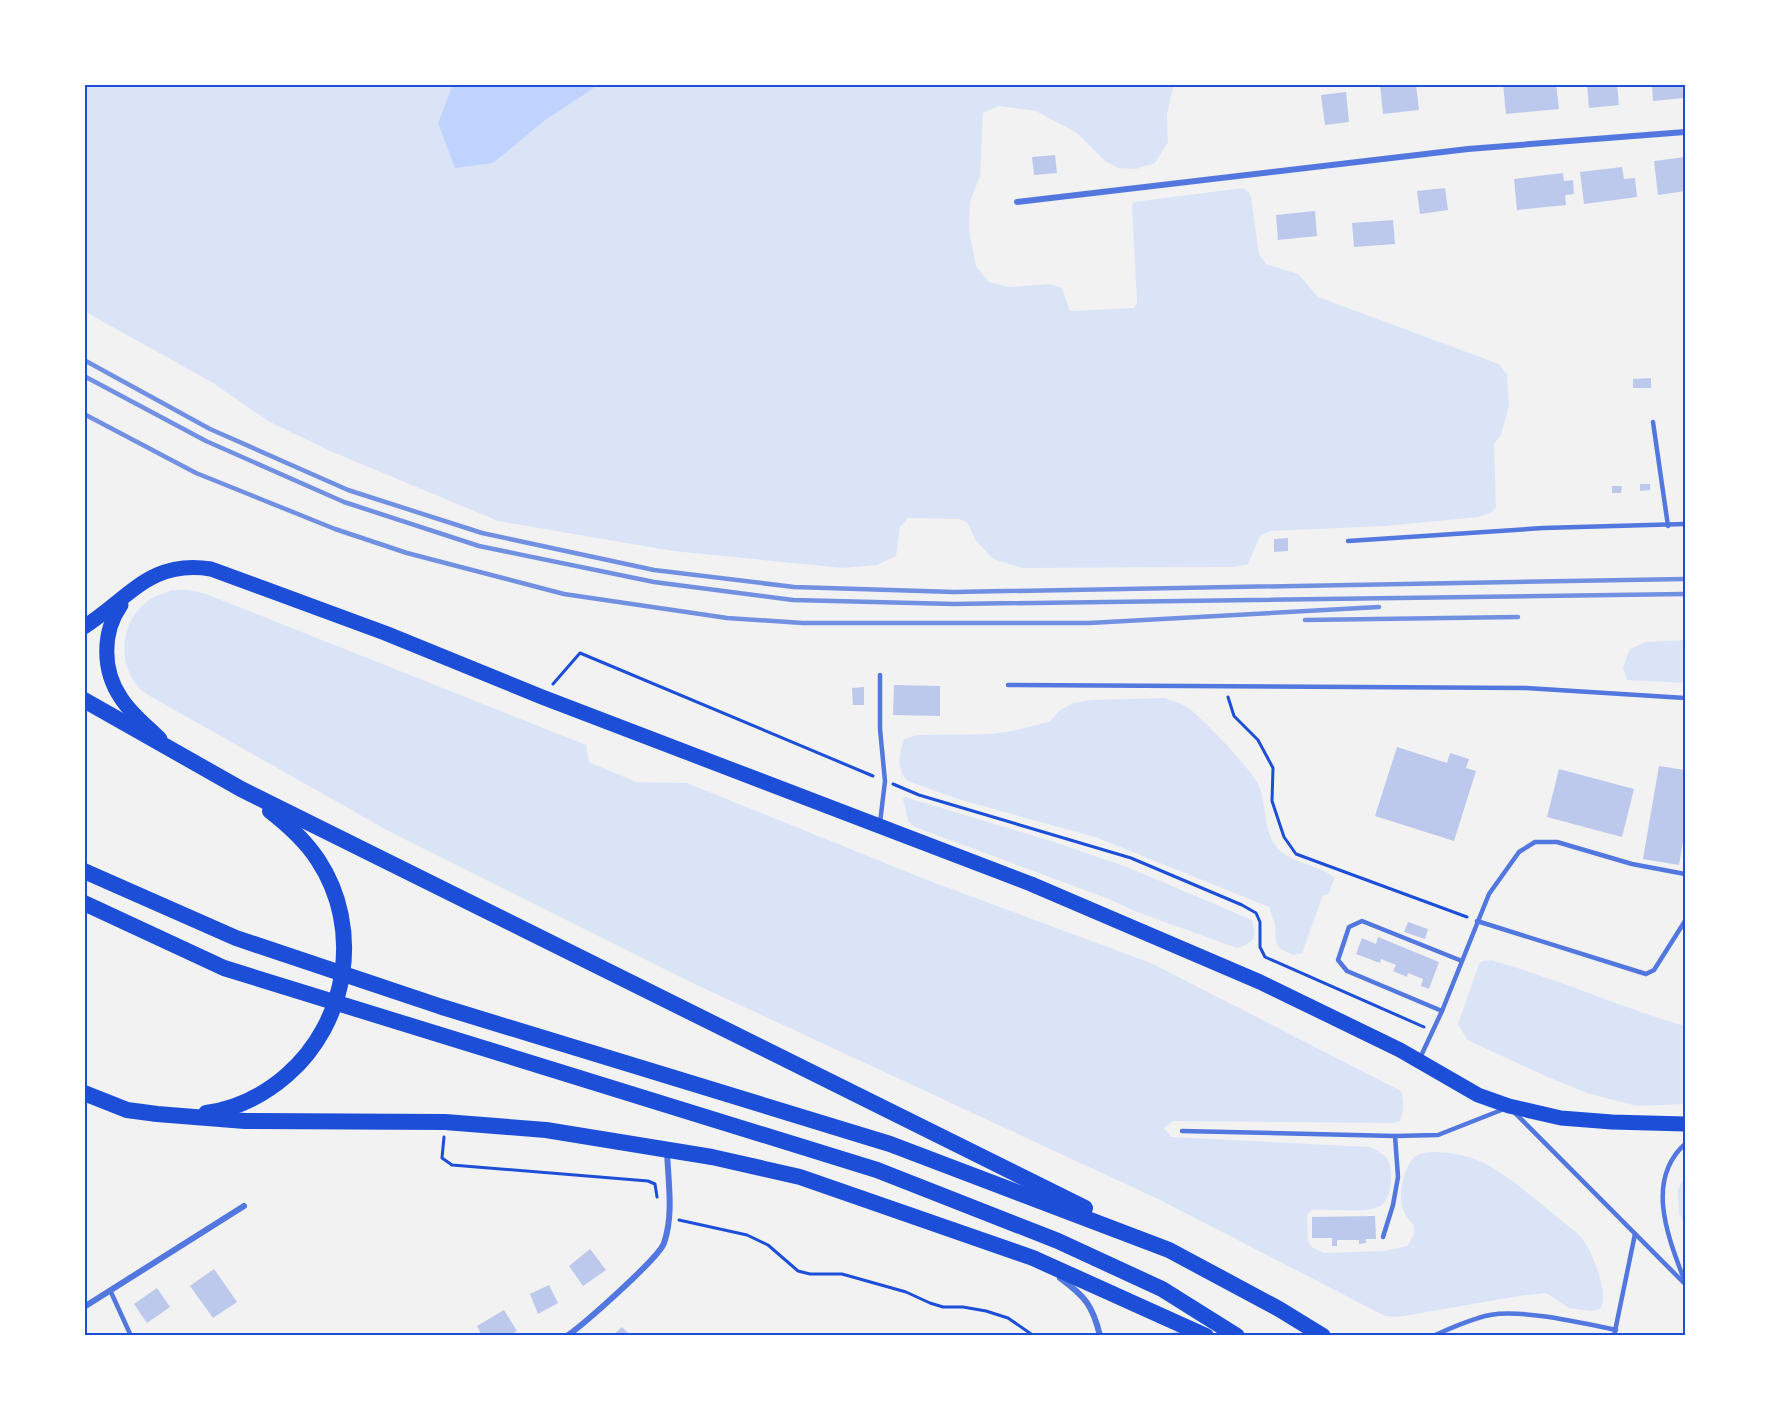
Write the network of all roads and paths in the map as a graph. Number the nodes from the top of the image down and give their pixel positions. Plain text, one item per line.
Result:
1 (1685, 132) edge
2 (1017, 202) dead end
3 (1653, 422) dead end
4 (1685, 524) edge
5 (1668, 526) junction
6 (1347, 541) dead end
7 (127, 597) junction
8 (84, 627) edge
9 (880, 675) dead end
10 (1008, 685) dead end
11 (1226, 685) junction
12 (542, 697) junction
13 (1685, 698) edge
14 (84, 700) edge
15 (171, 749) junction
16 (885, 781) junction
17 (241, 789) junction
18 (879, 826) junction
19 (84, 871) edge
20 (1685, 874) edge
21 (84, 903) edge
22 (1477, 921) junction
23 (1685, 921) edge
24 (1462, 961) junction
25 (1442, 1011) junction
26 (1433, 1031) junction
27 (1418, 1061) junction
28 (84, 1093) edge
29 (1509, 1106) junction
30 (157, 1114) junction
31 (445, 1122) junction
32 (1685, 1124) edge
33 (1182, 1131) dead end
34 (1395, 1136) junction
35 (1685, 1144) edge
36 (667, 1150) junction
37 (656, 1197) dead end
38 (244, 1206) dead end
39 (669, 1217) junction
40 (1635, 1234) junction
41 (1383, 1237) dead end
42 (1169, 1250) junction
43 (1034, 1258) junction
44 (1685, 1283) edge
45 (110, 1290) junction
46 (84, 1307) edge
47 (1615, 1333) edge
48 (1204, 1335) edge
49 (130, 1336) edge
50 (567, 1336) edge
51 (1034, 1336) edge
52 (1100, 1336) edge
53 (1168, 1336) edge
54 (1237, 1336) edge
55 (1323, 1336) edge
56 (1433, 1336) edge

1 - 2 street
3 - 5 lane
4 - 5 lane
5 - 6 lane
7 - 8 main road
7 - 12 main road
7 - 15 main road
9 - 16 lane
10 - 11 lane
11 - 13 lane
11 - 22 path
12 - 16 path
12 - 18 main road
14 - 15 highway
15 - 17 highway
16 - 18 lane
16 - 26 path
17 - 30 highway
17 - 42 highway
18 - 27 main road
19 - 42 highway
20 - 22 lane
21 - 54 highway
22 - 23 lane
22 - 24 lane
24 - 25 lane
24 - 25 lane
25 - 26 lane
26 - 27 lane
27 - 29 main road
28 - 30 highway
29 - 32 main road
29 - 34 lane
29 - 40 lane
30 - 31 highway
31 - 36 highway
31 - 37 path
33 - 34 lane
34 - 41 lane
35 - 44 lane
36 - 39 street
36 - 43 highway
38 - 45 street
39 - 50 street
39 - 51 path
40 - 44 lane
40 - 47 lane
42 - 55 highway
43 - 48 highway
43 - 52 street
45 - 46 street
45 - 49 lane
47 - 56 lane
48 - 53 street

